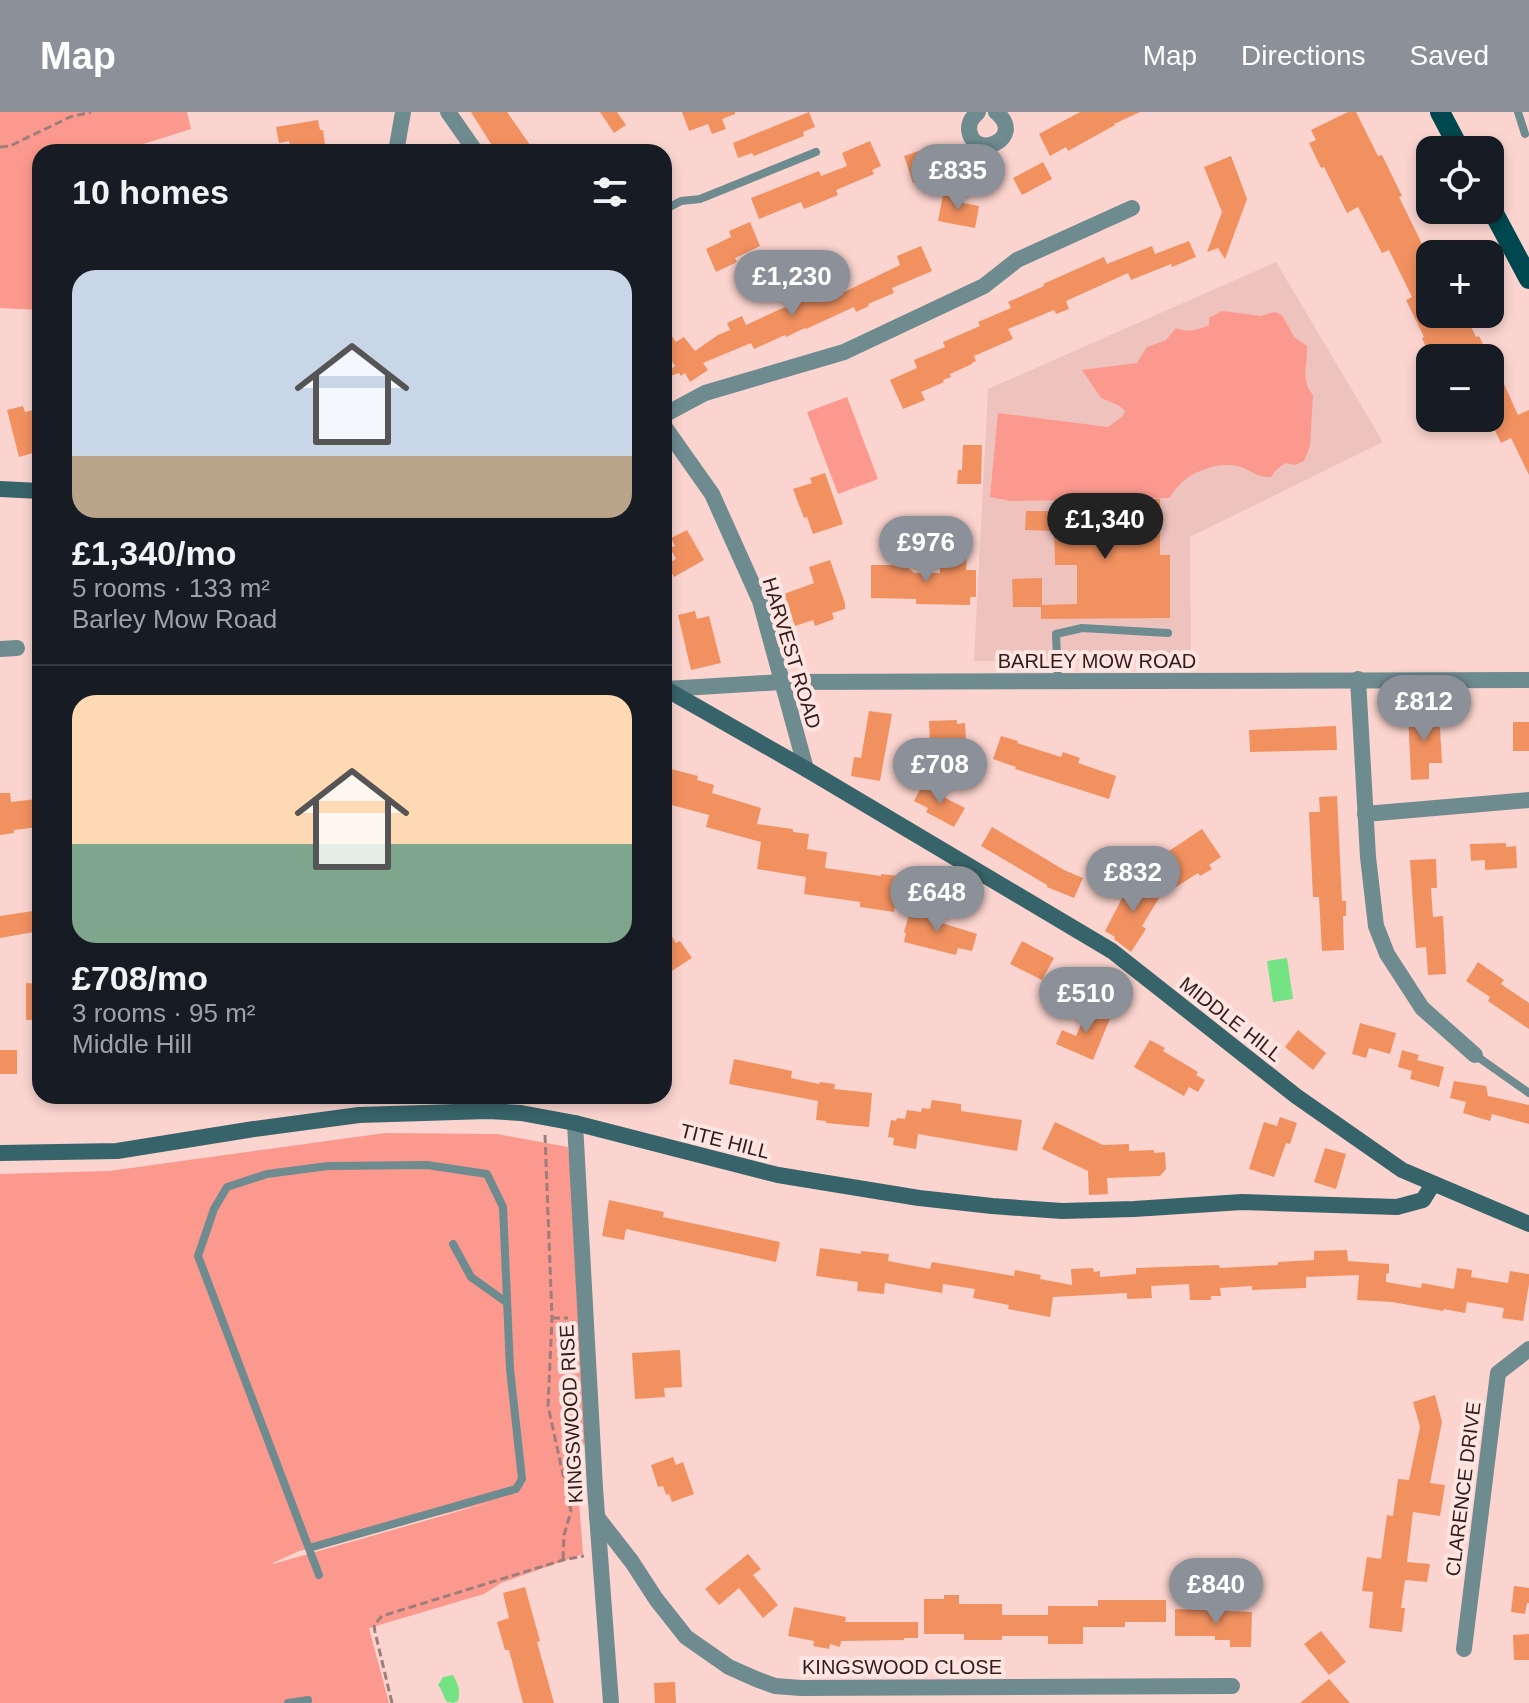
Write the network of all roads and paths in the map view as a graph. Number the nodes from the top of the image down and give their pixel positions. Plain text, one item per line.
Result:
1 (91, 112) edge
2 (403, 112) edge
3 (978, 112) edge
4 (1440, 112) edge
5 (1518, 112) edge
6 (452, 113) edge
7 (1002, 114) edge
8 (1525, 134) dead end
9 (1453, 136) edge
10 (397, 144) edge
11 (471, 144) edge
12 (0, 147) edge
13 (816, 152) dead end
14 (672, 206) edge
15 (1132, 208) dead end
16 (1500, 224) edge
17 (1529, 279) edge
18 (672, 411) edge
19 (672, 437) edge
20 (0, 489) edge
21 (32, 491) edge
22 (1168, 633) dead end
23 (1358, 679) junction
24 (1529, 680) edge
25 (781, 682) junction
26 (1058, 682) junction
27 (672, 689) edge
28 (672, 693) edge
29 (806, 769) junction
30 (1529, 800) edge
31 (1365, 814) junction
32 (1475, 1055) joint
33 (1529, 1093) edge
34 (575, 1123) junction
35 (545, 1131) dead end
36 (0, 1153) edge
37 (1433, 1184) junction
38 (1529, 1224) edge
39 (453, 1244) dead end
40 (506, 1302) junction
41 (1529, 1349) edge
42 (597, 1517) junction
43 (309, 1548) junction
44 (319, 1575) dead end
45 (1464, 1649) dead end
46 (1232, 1686) dead end
47 (308, 1700) dead end
48 (288, 1703) edge
49 (392, 1703) edge
50 (611, 1703) edge

1 - 12 path
2 - 10 street
3 - 7 street
4 - 9 main road
5 - 8 lane
6 - 11 street
13 - 14 lane
15 - 18 street
16 - 17 main road
19 - 25 street, HARVEST ROAD
20 - 21 street
22 - 26 lane
23 - 24 street, BARLEY MOW ROAD
23 - 26 street, BARLEY MOW ROAD
23 - 31 street
25 - 26 street, BARLEY MOW ROAD
25 - 27 street, BARLEY MOW ROAD
25 - 29 street, HARVEST ROAD
28 - 29 street, MIDDLE HILL
29 - 37 street, MIDDLE HILL
30 - 31 street
31 - 32 street
32 - 33 lane
34 - 36 street, TITE HILL
34 - 37 street, TITE HILL
34 - 42 street, KINGSWOOD RISE
35 - 49 path
37 - 38 street, MIDDLE HILL
39 - 40 lane
40 - 43 lane
40 - 43 lane
41 - 45 street, CLARENCE DRIVE
42 - 46 street, KINGSWOOD CLOSE
42 - 50 street, KINGSWOOD RISE
43 - 44 lane
47 - 48 lane

